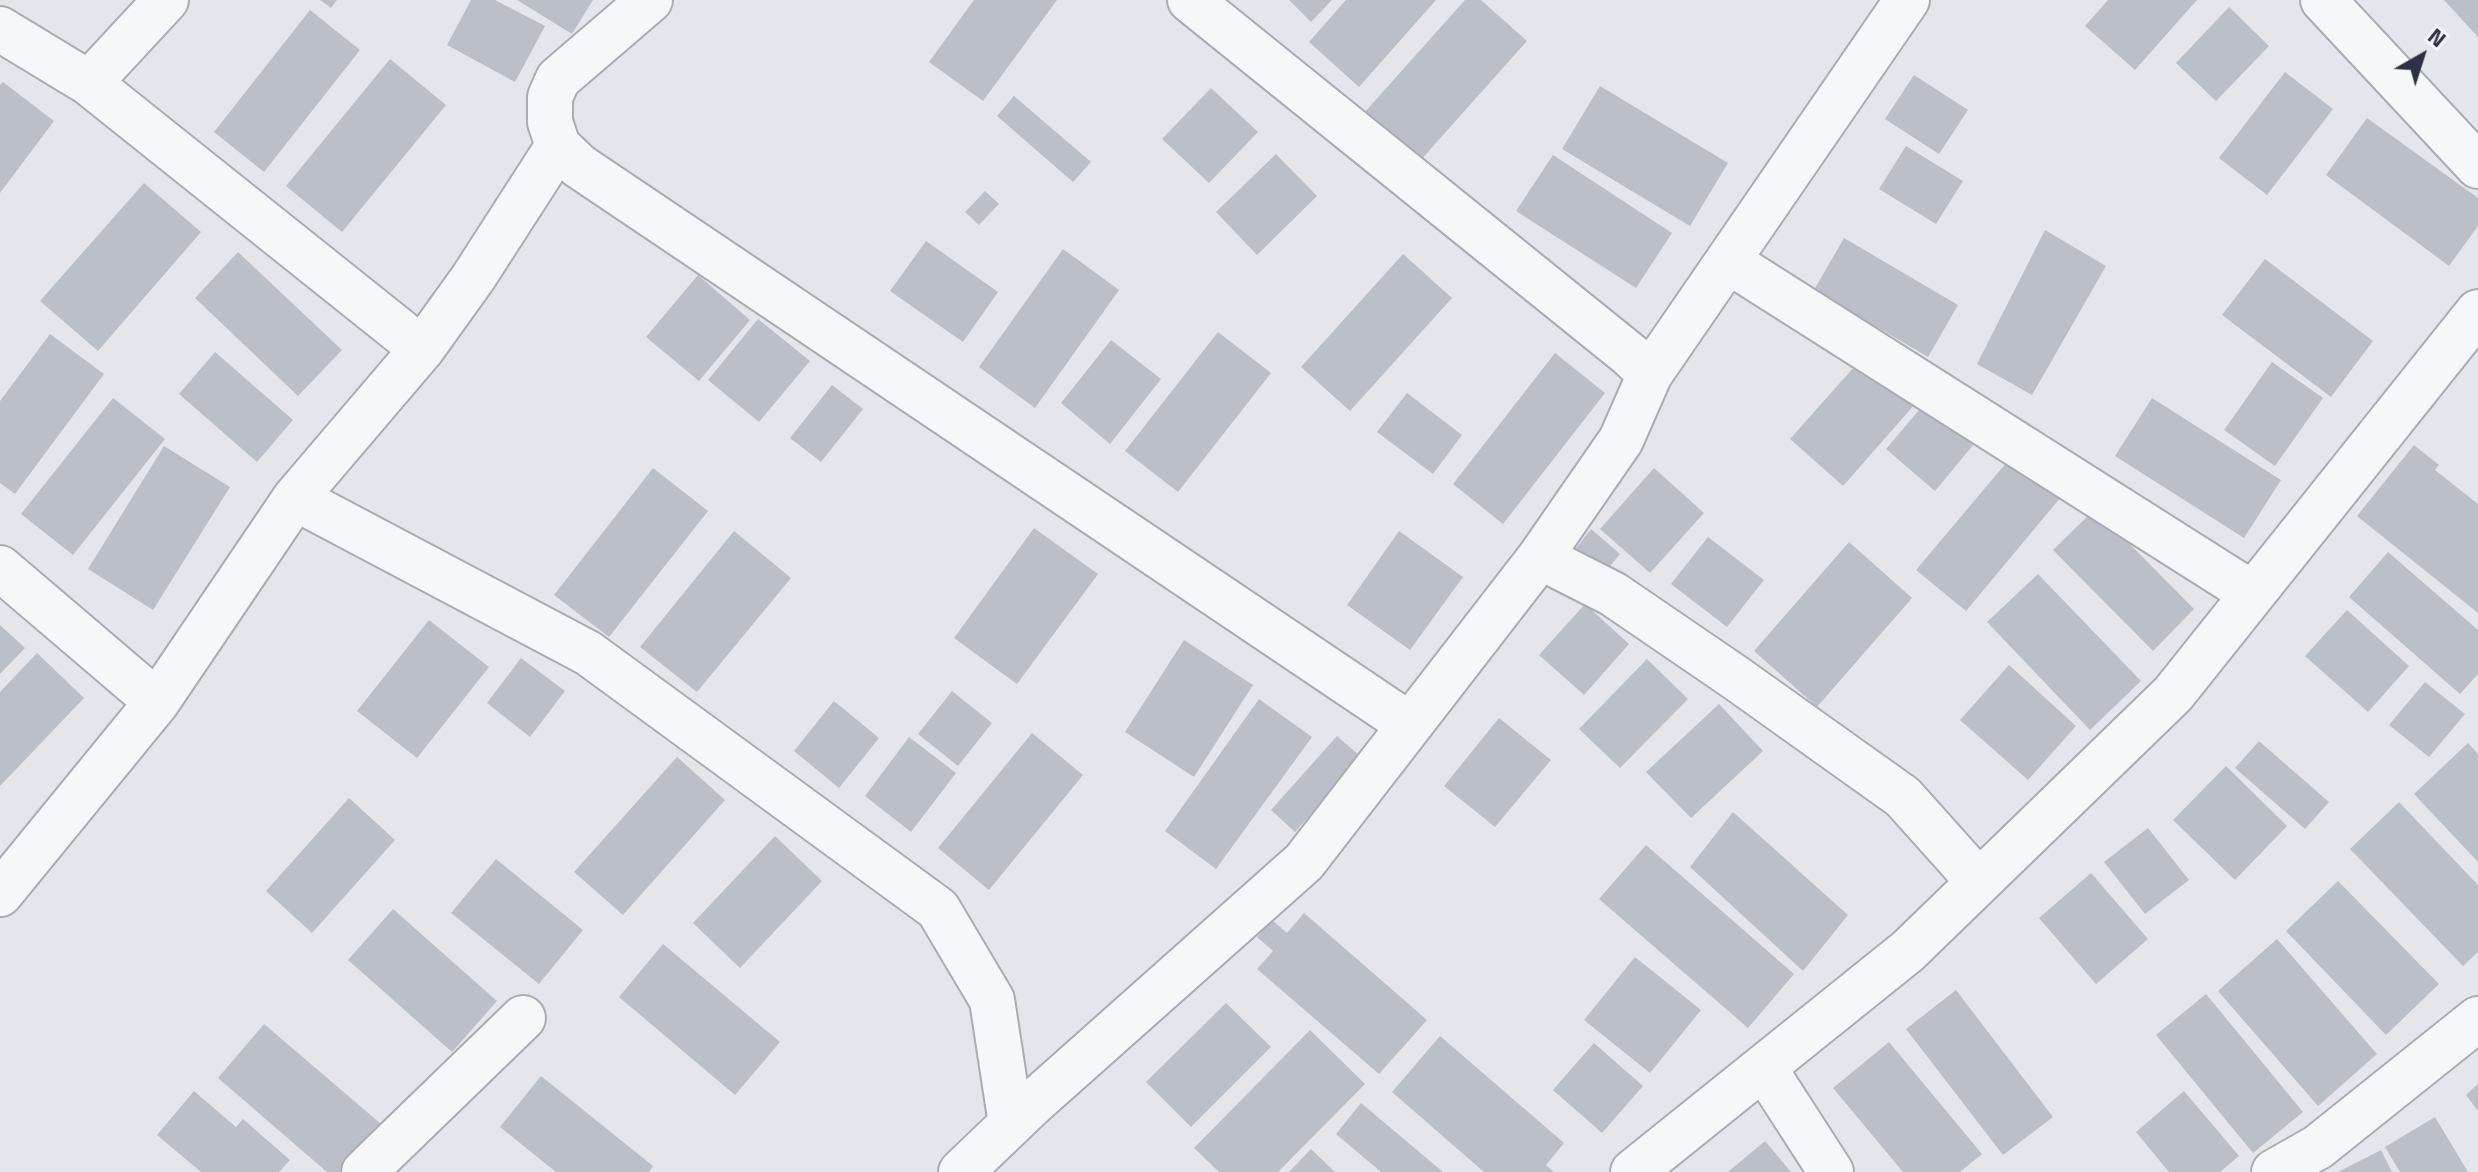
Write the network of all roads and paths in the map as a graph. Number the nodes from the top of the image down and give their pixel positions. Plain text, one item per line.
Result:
1 (166, 0) edge
2 (650, 0) edge
3 (1190, 0) edge
4 (1907, 0) edge
5 (2323, 0) edge
6 (0, 29) edge
7 (89, 83) junction
8 (558, 146) junction
9 (2478, 166) edge
10 (1728, 261) junction
11 (2478, 312) edge
12 (422, 349) junction
13 (1650, 374) junction
14 (295, 498) junction
15 (1540, 557) junction
16 (0, 568) edge
17 (2253, 594) junction
18 (157, 702) junction
19 (1410, 725) junction
20 (1979, 882) junction
21 (0, 894) edge
22 (523, 1018) dead end
23 (2478, 1019) edge
24 (1764, 1068) junction
25 (1011, 1124) junction
26 (364, 1172) edge
27 (961, 1172) edge
28 (1633, 1172) edge
29 (1831, 1172) edge
30 (2274, 1172) edge

1 - 7 street
2 - 8 street
3 - 13 street
4 - 10 street
5 - 9 street
6 - 7 street
7 - 12 street
8 - 12 street
8 - 19 street
10 - 13 street
10 - 17 street
11 - 17 street
12 - 14 street
13 - 15 street
14 - 18 street
14 - 25 street
15 - 19 street
15 - 20 street
16 - 18 street
17 - 20 street
18 - 21 street
19 - 25 street
20 - 24 street
22 - 26 street
23 - 30 street
24 - 28 street
24 - 29 street
25 - 27 street

